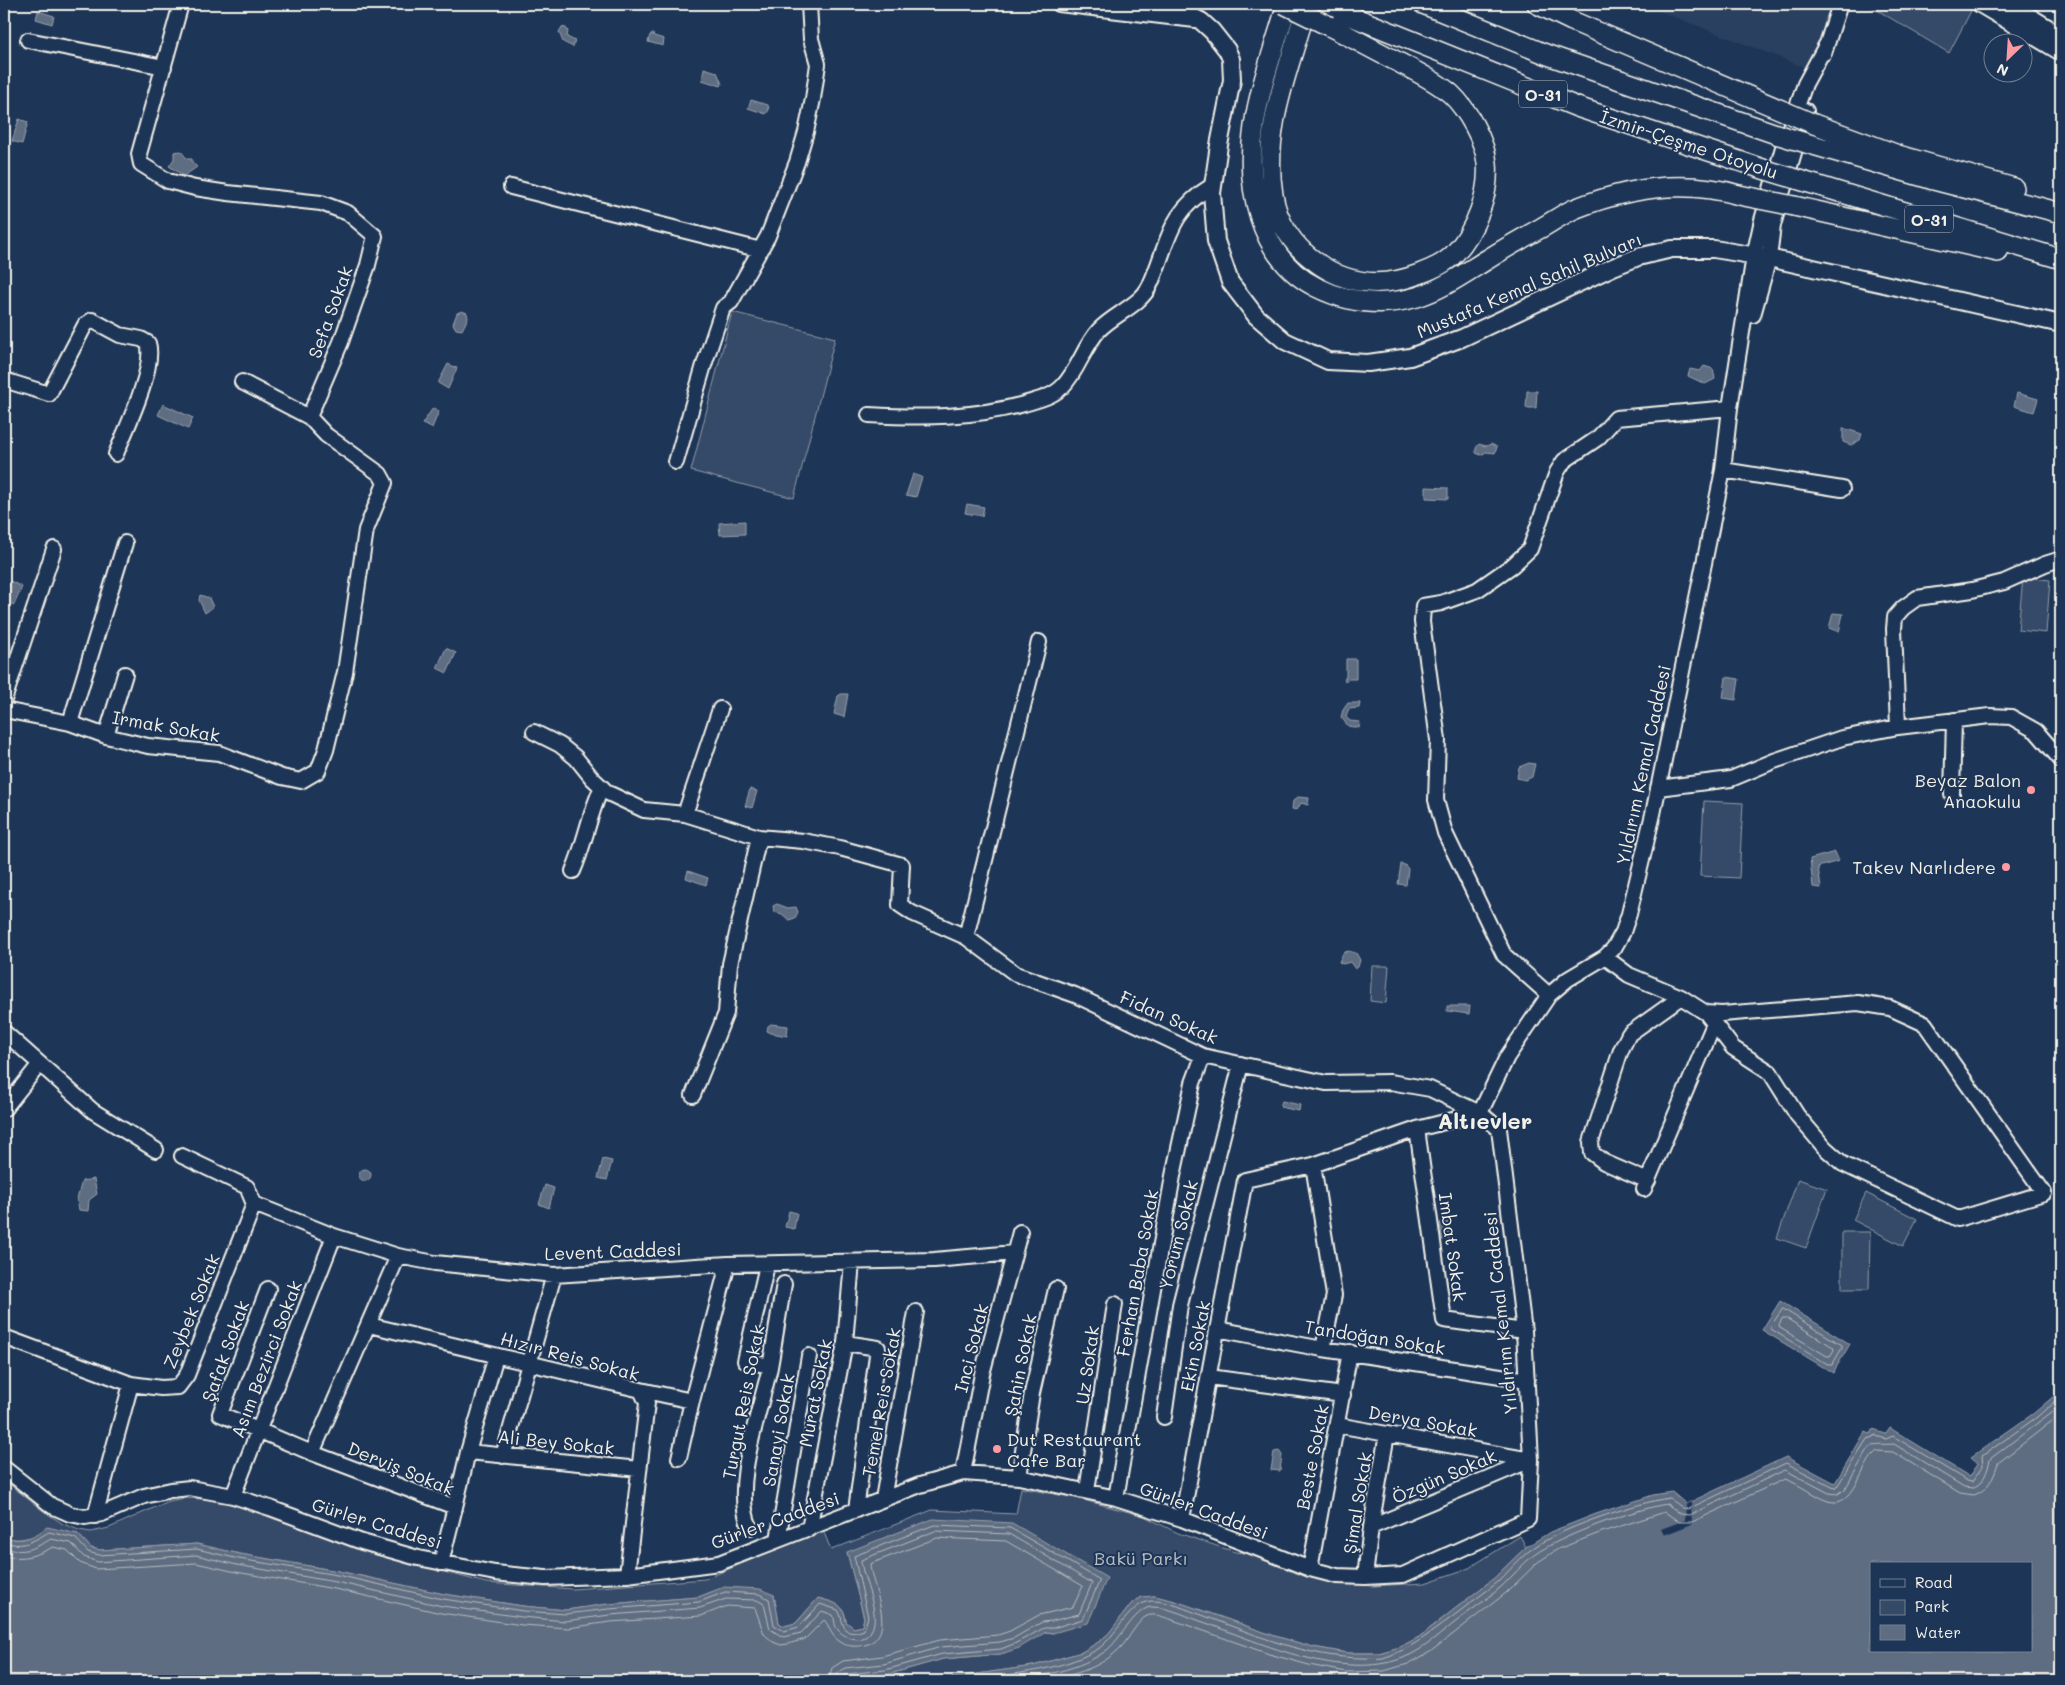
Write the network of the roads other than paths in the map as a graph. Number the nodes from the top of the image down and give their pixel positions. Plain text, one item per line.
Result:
1 (181, 4) edge
2 (809, 4) edge
3 (1059, 4) edge
4 (1168, 4) edge
5 (1286, 4) edge
6 (1318, 4) edge
7 (1423, 4) edge
8 (1537, 4) edge
9 (1840, 4) edge
10 (1980, 4) edge
11 (2010, 4) edge
12 (1201, 21) junction
13 (2061, 36) edge
14 (28, 40) dead end
15 (2061, 52) edge
16 (164, 67) junction
17 (1213, 185) junction
18 (511, 187) dead end
19 (2059, 212) edge
20 (761, 250) junction
21 (1761, 257) junction
22 (2061, 259) edge
23 (2061, 268) edge
24 (2061, 324) edge
25 (4, 380) edge
26 (242, 382) dead end
27 (1730, 408) junction
28 (869, 415) dead end
29 (309, 417) junction
30 (116, 454) dead end
31 (676, 462) dead end
32 (1723, 470) junction
33 (1842, 489) dead end
34 (125, 543) dead end
35 (54, 549) dead end
36 (2061, 559) edge
37 (1038, 642) dead end
38 (125, 674) dead end
39 (4, 700) edge
40 (720, 709) dead end
41 (4, 710) edge
42 (1954, 720) junction
43 (70, 723) junction
44 (1898, 727) junction
45 (534, 732) dead end
46 (106, 736) junction
47 (2061, 760) edge
48 (602, 788) junction
49 (1658, 788) junction
50 (1952, 794) dead end
51 (685, 814) junction
52 (759, 837) junction
53 (573, 871) dead end
54 (966, 936) junction
55 (1605, 957) junction
56 (1549, 995) junction
57 (1681, 997) junction
58 (1710, 1018) junction
59 (4, 1032) edge
60 (1203, 1056) junction
61 (1241, 1064) junction
62 (39, 1065) junction
63 (693, 1095) dead end
64 (4, 1109) edge
65 (1480, 1113) junction
66 (1417, 1129) junction
67 (156, 1150) dead end
68 (182, 1156) dead end
69 (1313, 1165) junction
70 (254, 1204) junction
71 (1020, 1232) dead end
72 (334, 1236) junction
73 (1014, 1253) junction
74 (398, 1256) junction
75 (852, 1262) junction
76 (728, 1264) junction
77 (767, 1264) junction
78 (554, 1275) junction
79 (784, 1284) dead end
80 (268, 1289) dead end
81 (1056, 1290) dead end
82 (1114, 1304) dead end
83 (916, 1312) dead end
84 (369, 1326) junction
85 (1217, 1328) junction
86 (1524, 1331) junction
87 (4, 1337) edge
88 (845, 1343) junction
89 (1323, 1349) junction
90 (1350, 1352) junction
91 (496, 1356) junction
92 (810, 1356) dead end
93 (530, 1364) junction
94 (770, 1366) junction
95 (1209, 1377) junction
96 (1527, 1380) junction
97 (131, 1384) junction
98 (641, 1390) junction
99 (1343, 1395) junction
100 (692, 1401) junction
101 (1164, 1417) dead end
102 (1337, 1425) junction
103 (259, 1431) junction
104 (1387, 1434) junction
105 (468, 1452) junction
106 (312, 1453) junction
107 (503, 1456) junction
108 (679, 1458) dead end
109 (1531, 1460) junction
110 (4, 1468) edge
111 (639, 1469) junction
112 (963, 1473) junction
113 (1020, 1477) junction
114 (1088, 1491) junction
115 (233, 1496) junction
116 (1116, 1498) junction
117 (883, 1499) junction
118 (455, 1507) junction
119 (856, 1510) junction
120 (95, 1516) junction
121 (1182, 1519) junction
122 (1528, 1519) joint
123 (750, 1526) dead end
124 (1371, 1527) junction
125 (810, 1529) junction
126 (778, 1540) junction
127 (441, 1563) junction
128 (1310, 1569) junction
129 (627, 1576) junction
130 (1365, 1577) junction

1 - 16 street, Sefa Sokak
2 - 20 street
3 - 12 street
4 - 12 main road, Mustafa Kemal Sahil Bulvarı
5 - 6 highway, bridge
5 - 23 highway, bridge
6 - 22 highway, İzmir-Çeşme Otoyolu / O-31, bridge
7 - 19 highway, İzmir-Çeşme Otoyolu / O-31, bridge
8 - 19 highway, bridge
9 - 21 street, Yıldırım Kemal Caddesi
10 - 15 main road
11 - 13 main road
12 - 17 main road, Mustafa Kemal Sahil Bulvarı
14 - 16 street
16 - 29 street, Sefa Sokak
17 - 21 main road, Mustafa Kemal Sahil Bulvarı
17 - 28 street
18 - 20 street
20 - 31 street
21 - 24 main road, Mustafa Kemal Sahil Bulvarı
21 - 27 street, Yıldırım Kemal Caddesi
25 - 30 street
26 - 29 street
27 - 32 street, Yıldırım Kemal Caddesi
27 - 56 street
29 - 46 street, Irmak Sokak
32 - 33 street
32 - 49 street, Yıldırım Kemal Caddesi
34 - 43 street
35 - 39 street
36 - 44 street
37 - 54 street
38 - 46 street
40 - 51 street
41 - 43 street, Irmak Sokak
42 - 44 street
42 - 47 street
42 - 50 street
43 - 46 street, Irmak Sokak
44 - 49 street
45 - 48 street
48 - 51 street
48 - 53 street
49 - 55 street, Yıldırım Kemal Caddesi
51 - 52 street
52 - 54 street, Fidan Sokak
52 - 63 street
54 - 60 street, Fidan Sokak
55 - 56 street, Yıldırım Kemal Caddesi
55 - 57 street
56 - 65 street, Yıldırım Kemal Caddesi
57 - 58 street
57 - 58 street
58 - 58 street
59 - 62 street
60 - 61 street, Fidan Sokak
60 - 116 street, Ferhan Baba Sokak
61 - 65 street, Fidan Sokak
61 - 101 street, Yorum Sokak
62 - 64 street
62 - 67 street
65 - 66 street
65 - 86 street, Yıldırım Kemal Caddesi
66 - 69 street
66 - 86 street, Imbat Sokak
68 - 70 street
69 - 85 street, Ekin Sokak
69 - 89 street
70 - 72 street, Levent Caddesi
70 - 97 street, Zeybek Sokak
71 - 73 street, Inci Sokak
72 - 74 street, Levent Caddesi
72 - 103 street, Asım Bezirci Sokak
73 - 75 street, Levent Caddesi
73 - 112 street, Inci Sokak
74 - 78 street, Levent Caddesi
74 - 84 street
75 - 77 street, Levent Caddesi
75 - 88 street, Murat Sokak
76 - 77 street, Levent Caddesi
76 - 78 street, Levent Caddesi
76 - 100 street
77 - 94 street
78 - 93 street
79 - 94 street, Turgut Reis Sokak
80 - 103 street, Şafak Sokak
81 - 113 street, Şahin Sokak
82 - 114 street, Uz Sokak
83 - 117 street, Temel Reis Sokak
84 - 91 street, Hızır Reis Sokak
84 - 106 street
85 - 89 street, Tandoğan Sokak
85 - 95 street, Ekin Sokak
86 - 96 street, Yıldırım Kemal Caddesi
87 - 97 street
88 - 119 street
88 - 125 street, Murat Sokak
89 - 90 street, Tandoğan Sokak
90 - 96 street, Tandoğan Sokak
90 - 99 street, Beste Sokak
91 - 93 street, Hızır Reis Sokak
91 - 105 street
92 - 126 street, Sanayi Sokak
93 - 98 street, Hızır Reis Sokak
93 - 107 street
94 - 123 street, Turgut Reis Sokak
95 - 99 street
95 - 121 street, Ekin Sokak
96 - 109 street, Yıldırım Kemal Caddesi
97 - 120 street
98 - 100 street
98 - 111 street, Hızır Reis Sokak
99 - 102 street, Beste Sokak
100 - 108 street
102 - 104 street, Derya Sokak
102 - 128 street, Beste Sokak
103 - 106 street, Derviş Sokak
103 - 115 street, Asım Bezirci Sokak
104 - 109 street, Derya Sokak
104 - 124 street, Şimal Sokak
105 - 107 street, Ali Bey Sokak
105 - 118 street
106 - 118 street, Derviş Sokak
107 - 111 street, Ali Bey Sokak
109 - 122 street, Yıldırım Kemal Caddesi
109 - 124 street, Özgün Sokak
110 - 120 street, Gürler Caddesi
111 - 129 street, Hızır Reis Sokak
112 - 113 street, Gürler Caddesi
112 - 117 street, Gürler Caddesi
113 - 114 street, Gürler Caddesi
114 - 116 street, Gürler Caddesi
115 - 120 street, Gürler Caddesi
115 - 127 street, Gürler Caddesi
116 - 121 street, Gürler Caddesi
117 - 119 street, Gürler Caddesi
118 - 127 street, Derviş Sokak
119 - 125 street, Gürler Caddesi
121 - 128 street, Gürler Caddesi
122 - 130 street, Gürler Caddesi
124 - 130 street, Şimal Sokak
125 - 126 street, Gürler Caddesi
126 - 129 street, Gürler Caddesi
127 - 129 street, Gürler Caddesi
128 - 130 street, Gürler Caddesi

